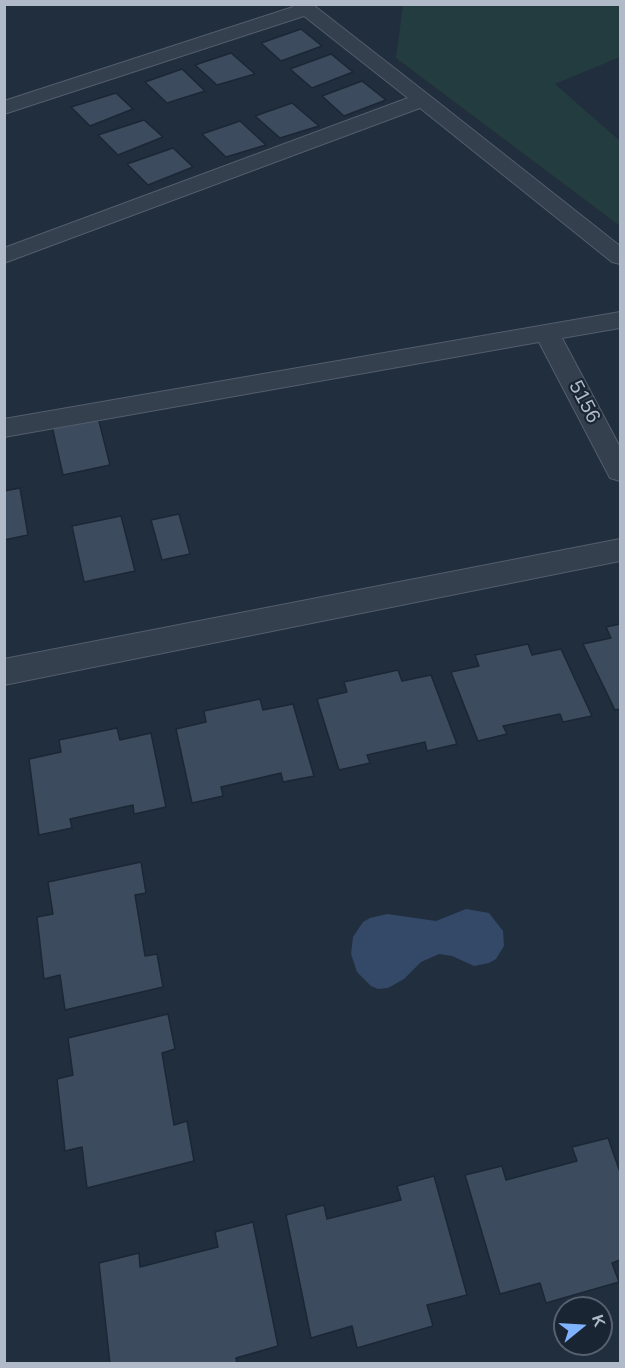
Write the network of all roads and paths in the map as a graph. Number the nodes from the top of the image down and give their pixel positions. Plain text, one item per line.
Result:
1 (303, 7) edge
2 (423, 100) junction
3 (4, 108) edge
4 (4, 256) edge
5 (621, 257) edge
6 (621, 320) edge
7 (547, 334) junction
8 (4, 428) edge
9 (621, 471) edge
10 (621, 550) edge
11 (4, 672) edge

1 - 2 street
1 - 3 street
2 - 4 street
2 - 5 street
6 - 7 street
7 - 8 street
7 - 9 street, 5156
10 - 11 street

